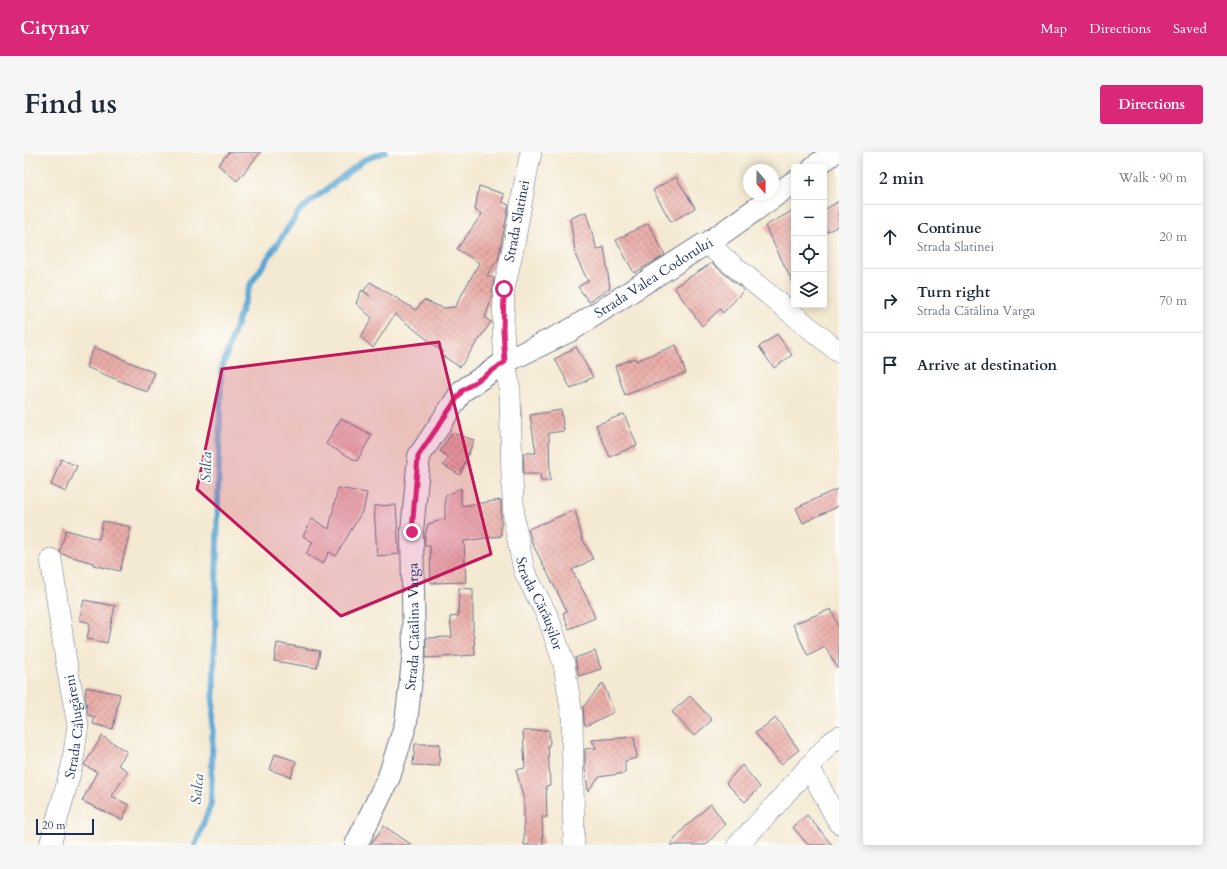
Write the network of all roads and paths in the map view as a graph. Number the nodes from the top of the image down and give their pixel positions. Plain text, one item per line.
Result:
1 (531, 152) edge
2 (835, 152) edge
3 (818, 164) edge
4 (791, 184) edge
5 (707, 244) junction
6 (839, 352) edge
7 (505, 362) junction
8 (51, 559) dead end
9 (839, 737) edge
10 (809, 767) junction
11 (839, 823) edge
12 (50, 845) edge
13 (356, 845) edge
14 (574, 845) edge
15 (738, 845) edge

1 - 7 street, Strada Slatinei
2 - 3 main road
4 - 5 main road, Strada Valea Codorului
5 - 6 street
5 - 7 main road, Strada Valea Codorului
7 - 13 main road, Strada Cătălina Varga
7 - 14 street, Strada Cărăușilor
8 - 12 street, Strada Călugăreni
9 - 10 street
10 - 11 street
10 - 15 street

